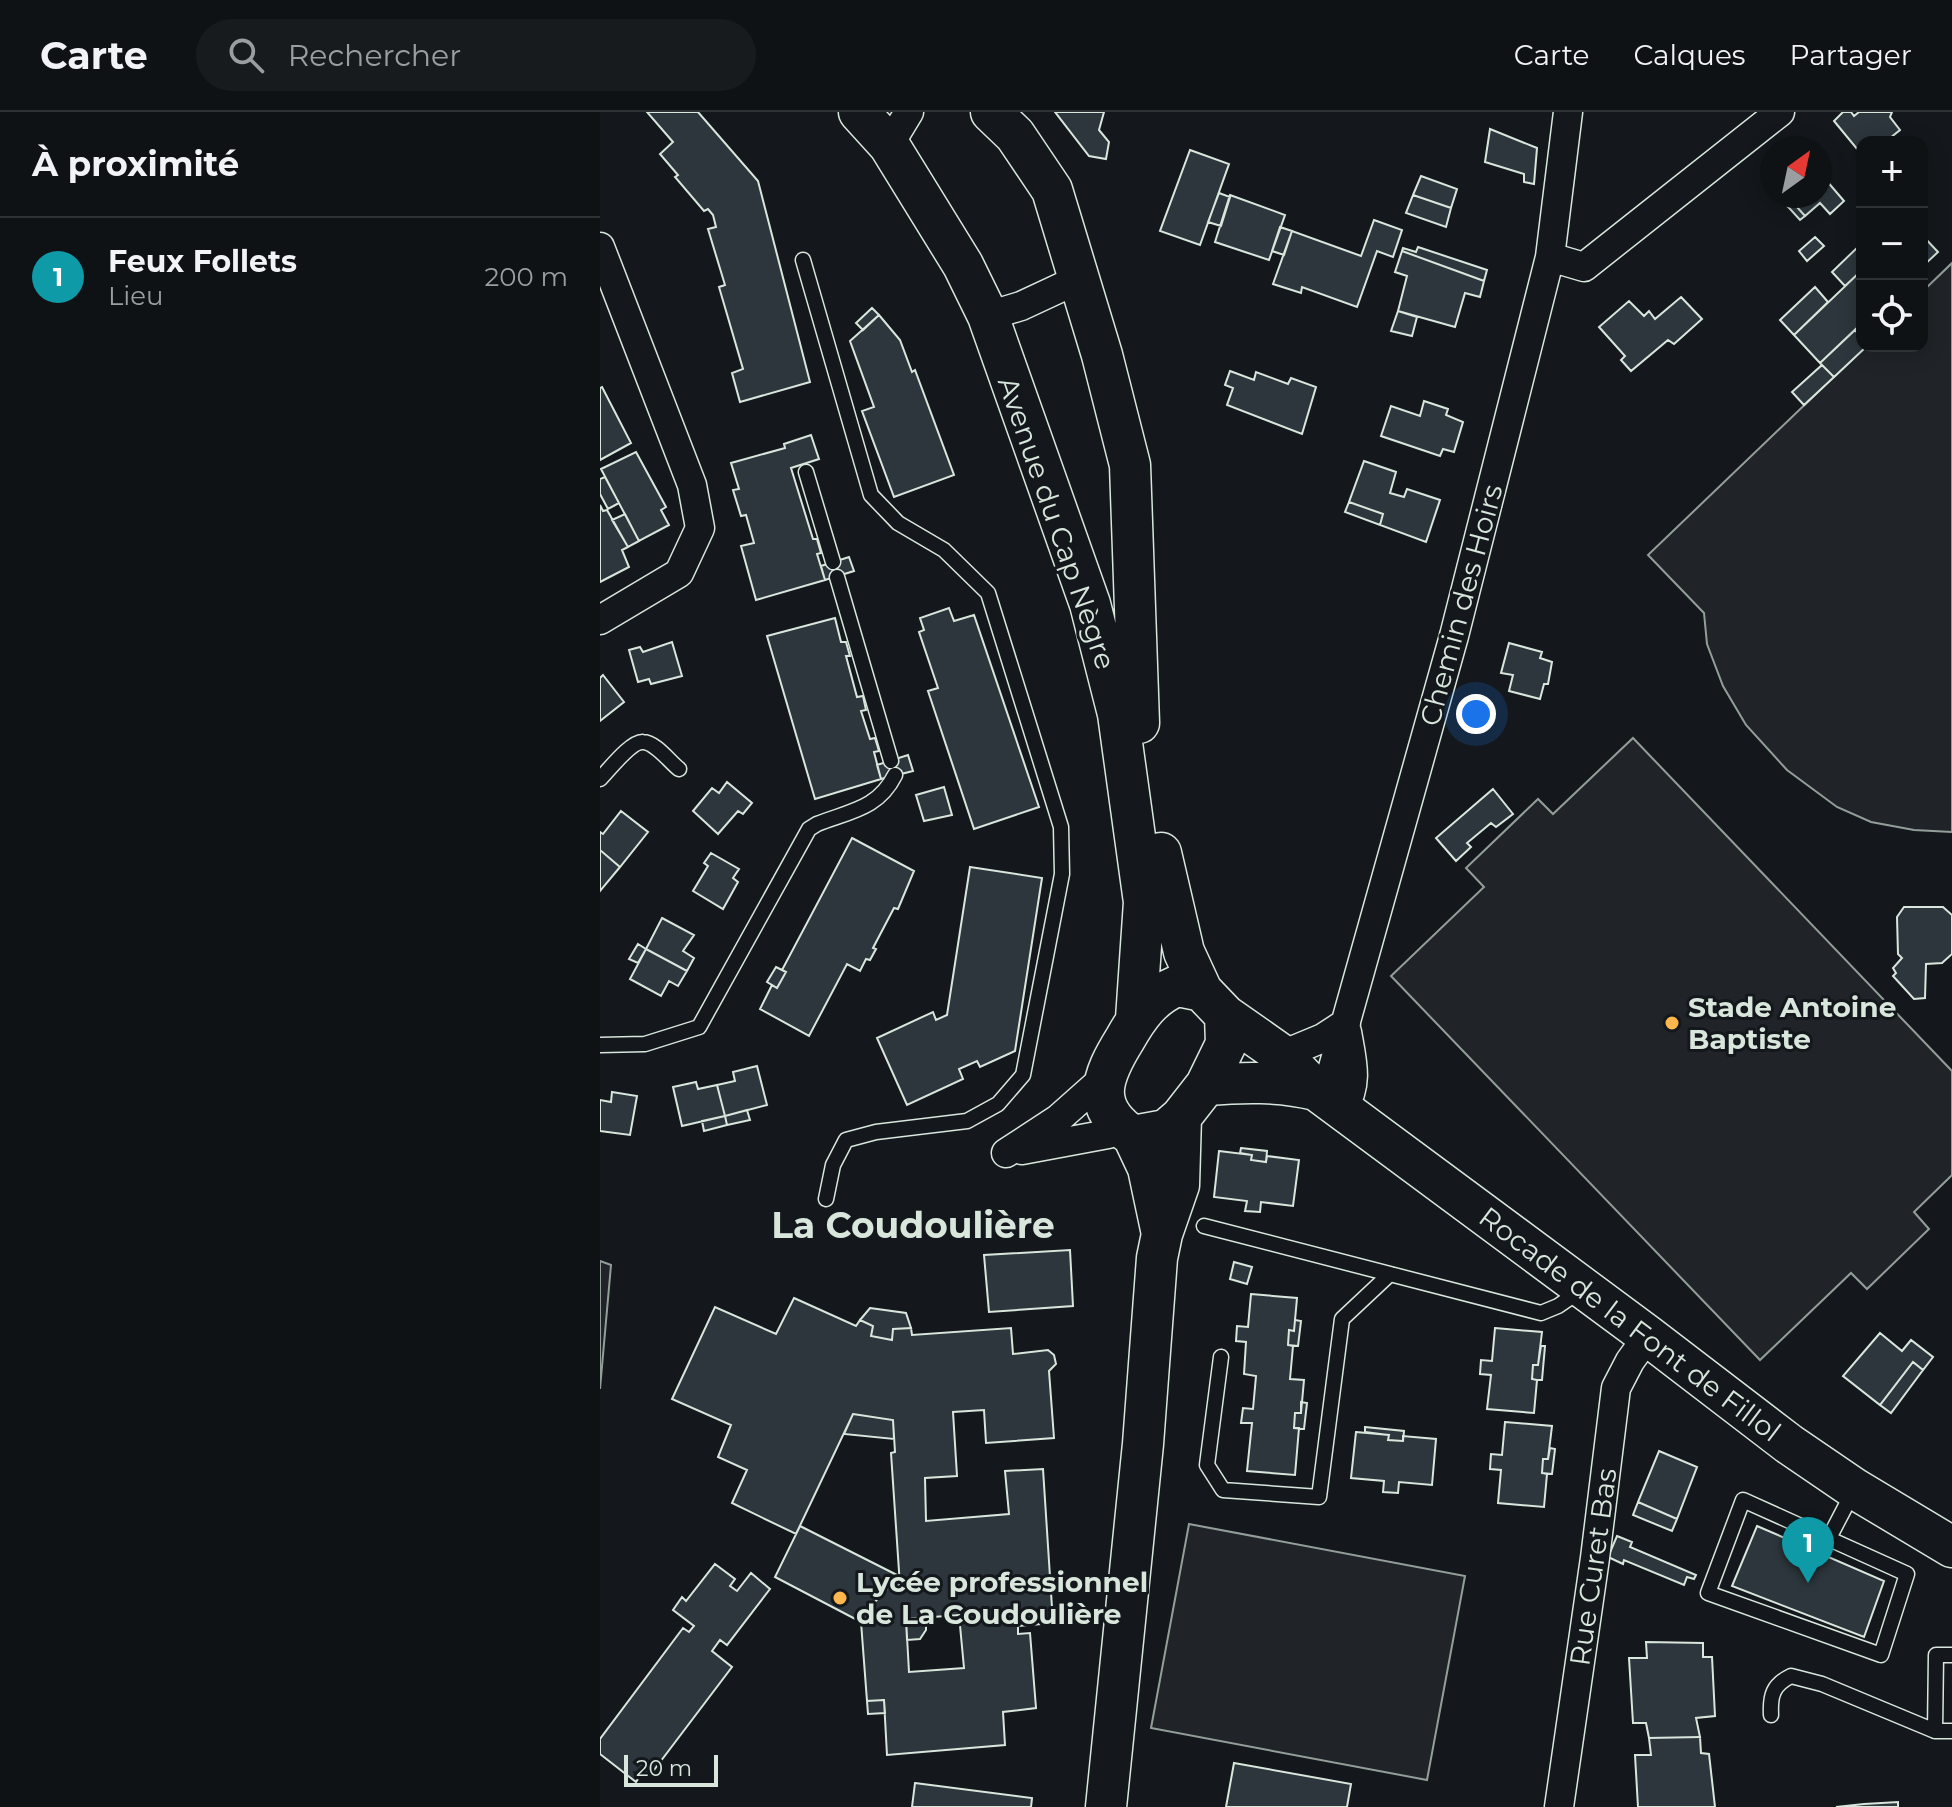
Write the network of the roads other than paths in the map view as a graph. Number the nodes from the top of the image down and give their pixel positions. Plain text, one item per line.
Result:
1 (859, 112) edge
2 (991, 112) edge
3 (1568, 112) edge
4 (1780, 112) edge
5 (899, 129) edge
6 (600, 247) edge
7 (1550, 257) junction
8 (803, 260) dead end
9 (1079, 279) junction
10 (988, 316) junction
11 (806, 472) dead end
12 (600, 620) edge
13 (679, 769) dead end
14 (600, 779) edge
15 (1213, 1003) junction
16 (1136, 1019) junction
17 (1346, 1023) junction
18 (600, 1045) edge
19 (1282, 1055) junction
20 (1103, 1079) junction
21 (1206, 1085) junction
22 (1328, 1099) junction
23 (1181, 1117) junction
24 (1128, 1132) junction
25 (826, 1199) dead end
26 (1204, 1226) dead end
27 (1162, 1234) junction
28 (1390, 1274) junction
29 (1584, 1288) junction
30 (1648, 1336) junction
31 (1221, 1357) dead end
32 (1855, 1489) junction
33 (1829, 1538) junction
34 (1952, 1547) edge
35 (1952, 1655) edge
36 (1771, 1715) dead end
37 (1935, 1731) junction
38 (1952, 1731) edge
39 (1106, 1807) edge
40 (1559, 1807) edge

1 - 5 street, Avenue du Cap Nègre
2 - 9 street, Avenue du Cap Nègre
3 - 7 street, Chemin des Hoirs
4 - 7 street
5 - 10 street, Avenue du Cap Nègre
6 - 12 street
7 - 17 street, Chemin des Hoirs
8 - 25 lane
9 - 10 street
9 - 15 street, Avenue du Cap Nègre
10 - 16 street, Avenue du Cap Nègre
11 - 18 lane
13 - 14 lane
15 - 16 street
15 - 19 street, Rocade de la Font de Fillol
15 - 21 street
16 - 20 street
17 - 19 street
17 - 22 street, Chemin des Hoirs
19 - 22 street, Rocade de la Font de Fillol
20 - 24 street
20 - 24 street
21 - 22 street, Rocade de la Font de Fillol
21 - 23 street
22 - 29 street, Rocade de la Font de Fillol
23 - 24 street
23 - 27 street
24 - 27 street
26 - 28 lane
27 - 39 street
28 - 29 lane
28 - 31 lane
29 - 30 street, Rocade de la Font de Fillol
30 - 32 street, Rocade de la Font de Fillol
30 - 40 street, Rue Curet Bas
32 - 33 lane
32 - 34 street, Rocade de la Font de Fillol
33 - 33 lane
35 - 37 lane
36 - 37 lane
37 - 38 lane

